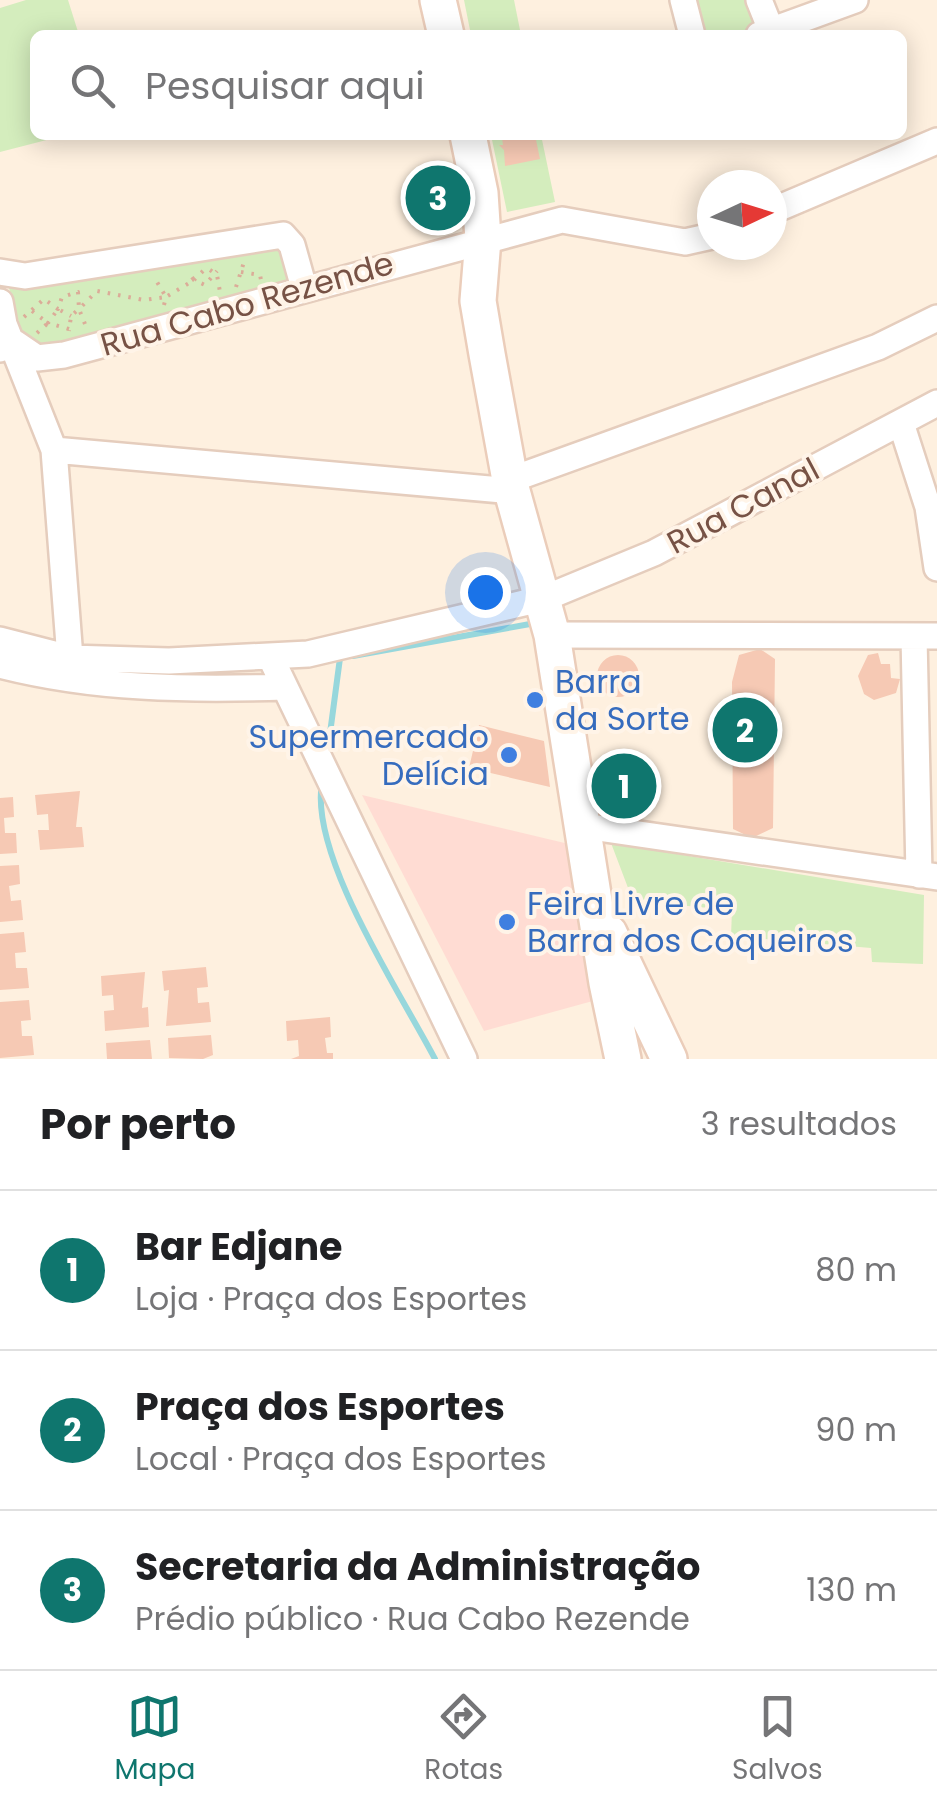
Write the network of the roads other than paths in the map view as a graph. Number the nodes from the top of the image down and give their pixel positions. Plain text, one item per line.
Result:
1 (438, 0) edge
2 (684, 0) edge
3 (759, 0) edge
4 (855, 0) edge
5 (445, 30) edge
6 (691, 30) edge
7 (764, 30) edge
8 (773, 30) edge
9 (469, 140) edge
10 (937, 141) edge
11 (787, 205) edge
12 (697, 239) edge
13 (483, 240) junction
14 (0, 272) edge
15 (304, 288) junction
16 (0, 302) edge
17 (937, 318) edge
18 (11, 338) edge
19 (937, 404) edge
20 (901, 423) junction
21 (54, 450) junction
22 (511, 486) junction
23 (932, 506) edge
24 (937, 568) edge
25 (545, 598) junction
26 (552, 635) junction
27 (925, 636) edge
28 (0, 640) edge
29 (270, 656) junction
30 (70, 658) junction
31 (0, 665) edge
32 (284, 688) junction
33 (584, 826) junction
34 (928, 876) edge
35 (624, 992) junction
36 (464, 1059) edge
37 (623, 1059) edge
38 (669, 1059) edge

1 - 5 street
2 - 6 street
3 - 7 street
4 - 8 street
9 - 13 street
10 - 11 street
12 - 13 street, Rua Cabo Rezende
13 - 15 street, Rua Cabo Rezende
13 - 22 street
14 - 15 street
15 - 18 street, Rua Cabo Rezende
16 - 18 street
17 - 22 street
18 - 21 street
19 - 20 street, Rua Canal
20 - 23 street
20 - 25 street, Rua Canal
21 - 22 street
21 - 30 street
22 - 25 street
23 - 24 street
25 - 26 street
25 - 29 street, Rua Canal
26 - 27 street
26 - 33 street
27 - 34 street
28 - 30 street, Rua Canal
29 - 30 street, Rua Canal
29 - 32 street
31 - 32 street
32 - 36 street
33 - 34 street
33 - 35 street
35 - 37 street
35 - 38 street

